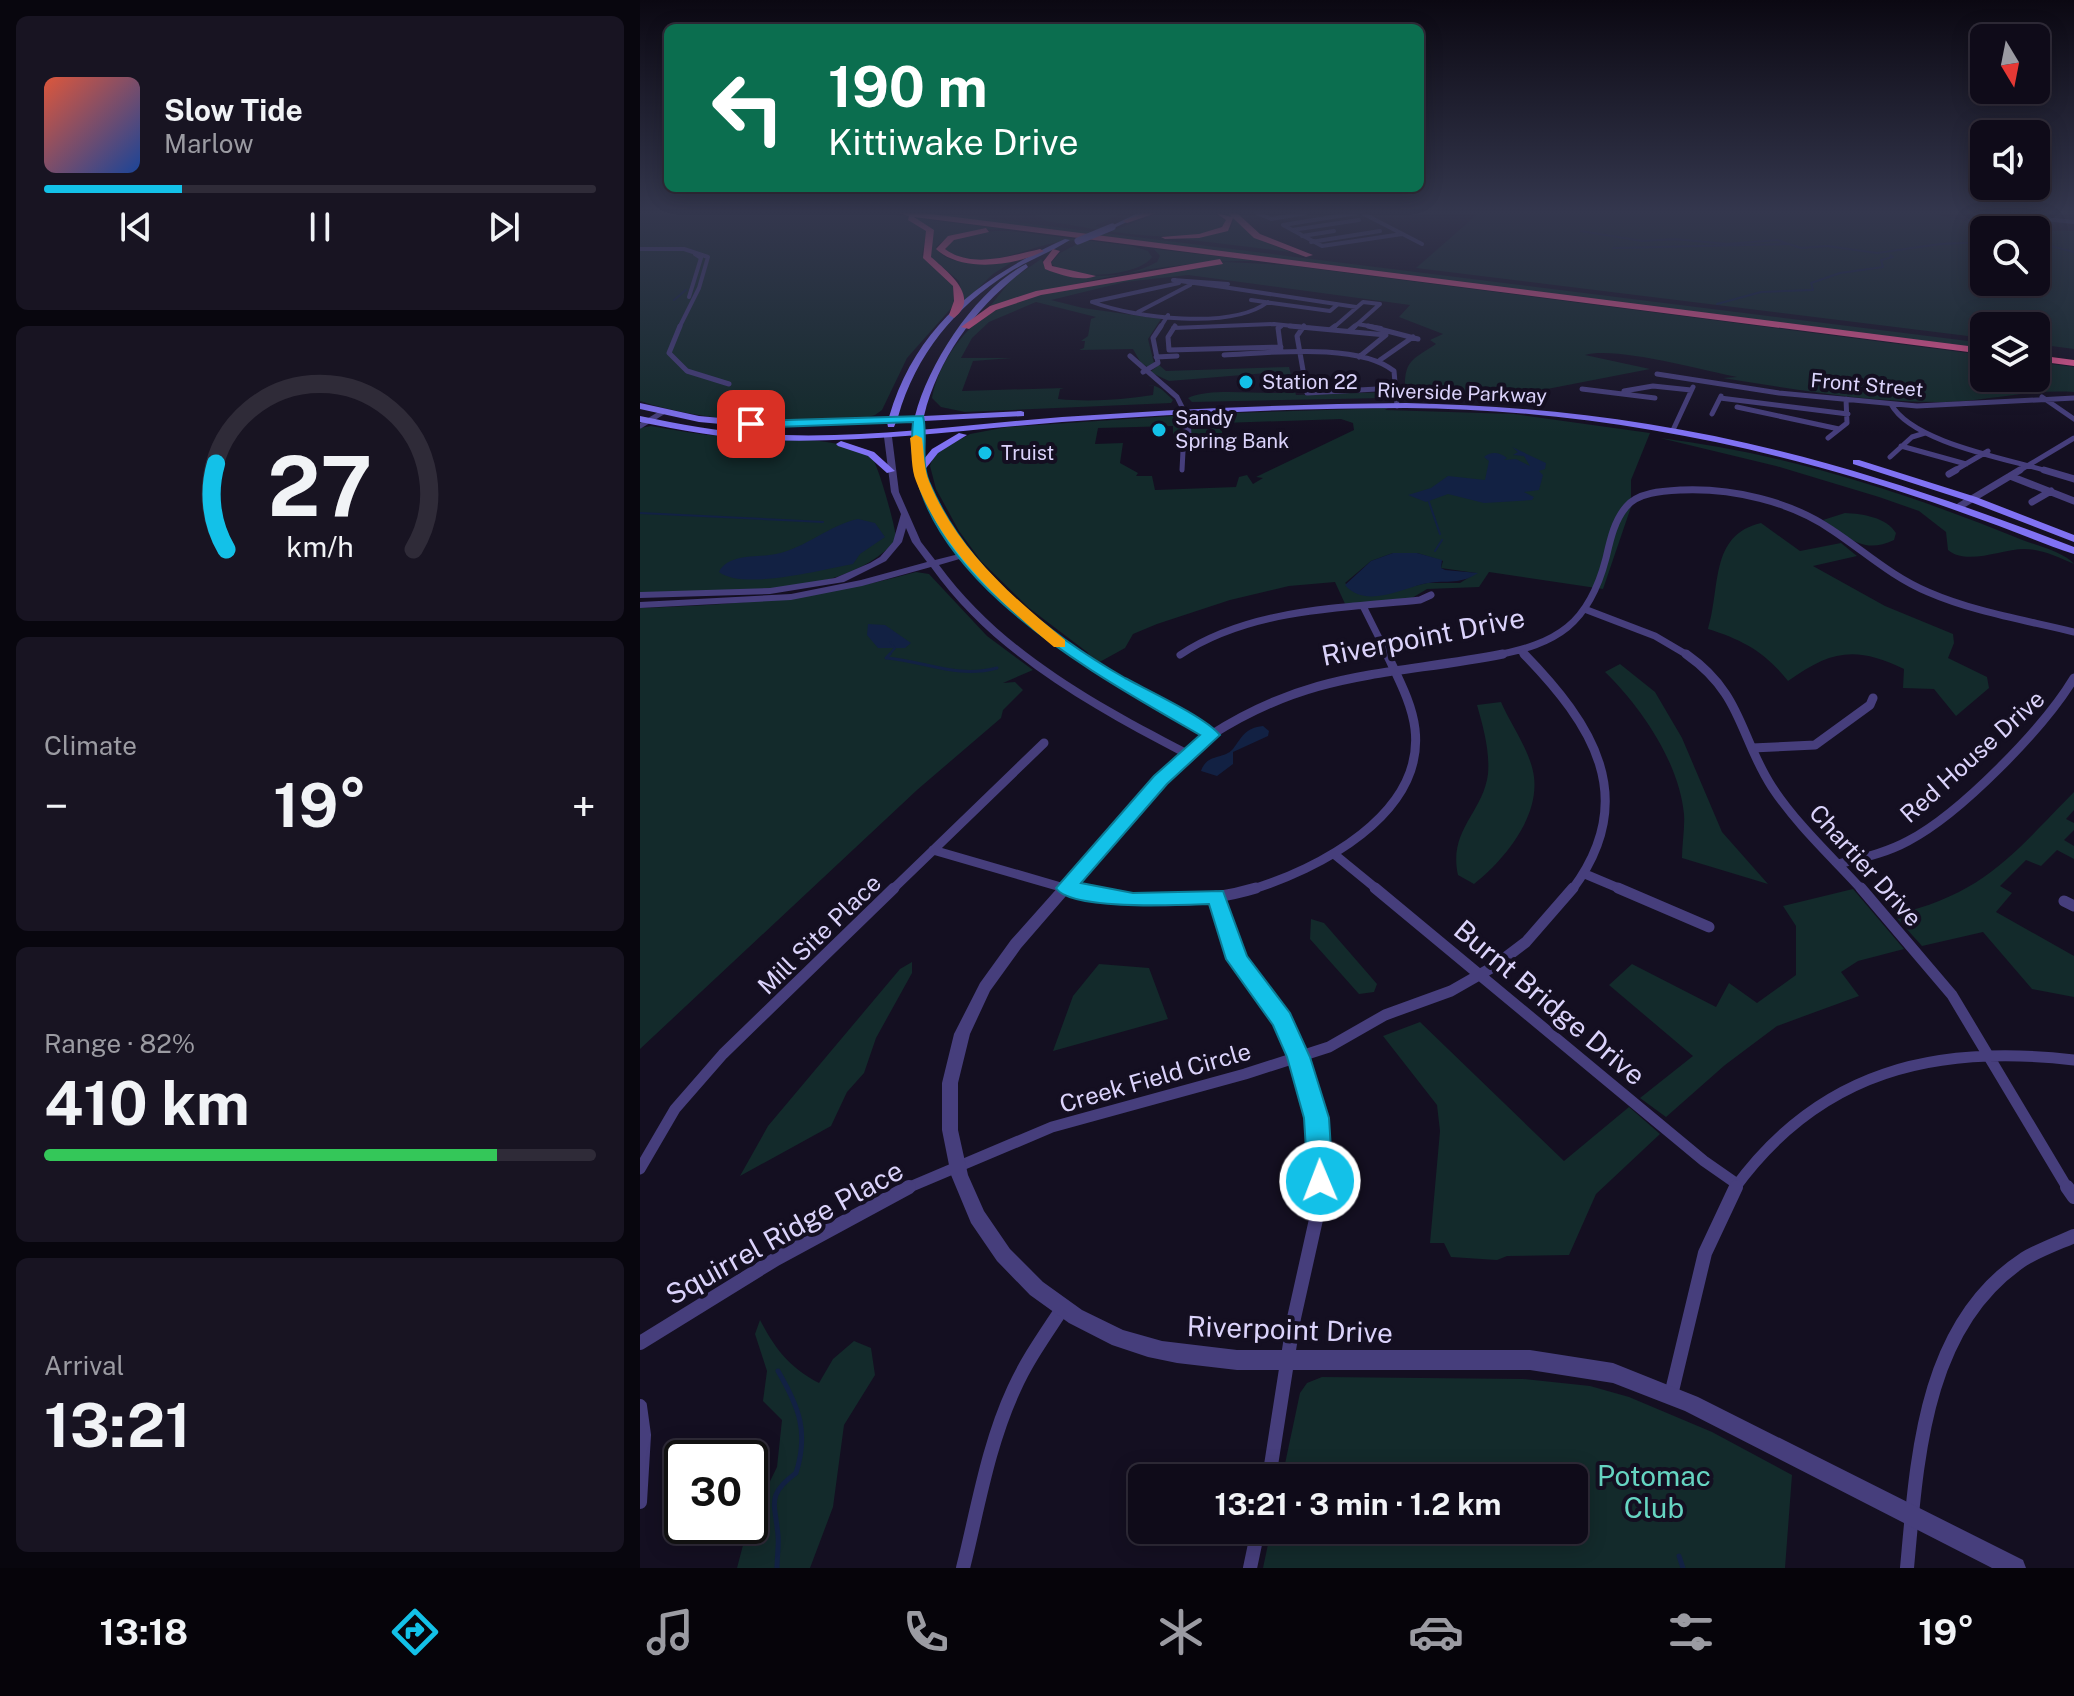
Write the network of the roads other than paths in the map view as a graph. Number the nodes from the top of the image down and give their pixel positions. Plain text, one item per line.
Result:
1 (694, 286) edge
2 (957, 286) edge
3 (984, 286) edge
4 (1004, 286) edge
5 (1079, 286) edge
6 (1164, 286) edge
7 (1188, 286) edge
8 (1199, 286) edge
9 (1225, 286) edge
10 (1474, 286) edge
11 (1539, 286) edge
12 (1221, 289) junction
13 (1259, 294) junction
14 (1251, 300) junction
15 (1268, 302) junction
16 (1337, 305) junction
17 (1356, 307) junction
18 (1138, 312) junction
19 (954, 315) junction
20 (1168, 315) junction
21 (1231, 317) junction
22 (1357, 324) junction
23 (1282, 325) junction
24 (1304, 326) junction
25 (966, 327) junction
26 (1331, 329) junction
27 (1349, 331) junction
28 (1970, 340) edge
29 (672, 347) junction
30 (1970, 349) edge
31 (1281, 350) junction
32 (2050, 350) edge
33 (2074, 353) edge
34 (1302, 354) junction
35 (1130, 356) dead end
36 (1156, 357) junction
37 (1359, 357) junction
38 (1380, 360) junction
39 (2050, 360) edge
40 (2074, 363) edge
41 (1143, 372) junction
42 (1657, 374) dead end
43 (1697, 380) junction
44 (1725, 385) junction
45 (1663, 386) junction
46 (1394, 388) junction
47 (1582, 389) dead end
48 (1691, 390) junction
49 (1622, 393) junction
50 (925, 397) junction
51 (2042, 397) junction
52 (1655, 398) junction
53 (2074, 398) edge
54 (1846, 399) junction
55 (1719, 401) junction
56 (1396, 403) junction
57 (896, 404) junction
58 (1891, 404) junction
59 (1651, 405) dead end
60 (640, 406) edge
61 (1184, 410) junction
62 (663, 412) junction
63 (1712, 414) dead end
64 (1848, 414) junction
65 (981, 415) junction
66 (919, 418) junction
67 (892, 419) junction
68 (2074, 419) edge
69 (642, 421) edge
70 (842, 423) junction
71 (1012, 423) junction
72 (1674, 426) junction
73 (1839, 429) junction
74 (1925, 433) junction
75 (916, 436) junction
76 (888, 437) junction
77 (797, 438) junction
78 (1828, 438) dead end
79 (2074, 438) edge
80 (1901, 446) junction
81 (1988, 451) junction
82 (1890, 457) dead end
83 (2031, 463) junction
84 (1966, 464) junction
85 (2074, 469) edge
86 (920, 470) junction
87 (1182, 470) dead end
88 (890, 471) junction
89 (1949, 474) dead end
90 (2064, 475) junction
91 (2010, 476) junction
92 (2074, 479) edge
93 (2051, 491) junction
94 (1972, 499) junction
95 (2074, 501) edge
96 (2032, 502) dead end
97 (1960, 506) junction
98 (904, 516) junction
99 (2074, 539) edge
100 (963, 551) junction
101 (2074, 551) edge
102 (930, 561) junction
103 (838, 580) junction
104 (640, 595) edge
105 (1431, 595) dead end
106 (640, 605) edge
107 (1363, 606) junction
108 (1587, 610) junction
109 (2074, 632) edge
110 (1520, 650) junction
111 (1180, 655) dead end
112 (1391, 669) junction
113 (2074, 678) edge
114 (1873, 698) dead end
115 (1211, 735) junction
116 (1044, 743) dead end
117 (1752, 748) junction
118 (1187, 754) junction
119 (933, 850) junction
120 (1334, 854) junction
121 (1838, 864) junction
122 (1585, 874) junction
123 (1066, 888) junction
124 (1216, 896) junction
125 (1709, 927) dead end
126 (1480, 974) junction
127 (1989, 1053) junction
128 (1299, 1057) junction
129 (2074, 1060) edge
130 (955, 1167) junction
131 (640, 1169) edge
132 (1737, 1184) junction
133 (2074, 1197) edge
134 (2074, 1236) edge
135 (1062, 1309) junction
136 (640, 1343) edge
137 (1288, 1360) junction
138 (1671, 1395) junction
139 (640, 1406) edge
140 (1271, 1464) edge
141 (640, 1502) edge
142 (1912, 1516) junction
143 (1255, 1544) edge
144 (963, 1568) edge
145 (1250, 1568) edge
146 (1907, 1568) edge
147 (2015, 1568) edge

1 - 29 street
2 - 19 highway
3 - 19 main road
4 - 25 main road
5 - 25 highway
6 - 18 street
7 - 18 street
8 - 12 street
9 - 12 street
10 - 30 highway
11 - 28 highway
12 - 13 street
13 - 14 street
13 - 16 street
14 - 15 street
14 - 21 street
15 - 16 street
15 - 21 street
16 - 17 street
17 - 22 street
17 - 26 street
18 - 20 street
19 - 57 main road
20 - 21 street
20 - 36 street
22 - 27 street
22 - 38 street
23 - 24 street
23 - 31 street
23 - 31 street
24 - 26 street
24 - 34 street
25 - 50 main road
26 - 27 street
27 - 37 street
29 - 29 street
31 - 34 street
31 - 36 street
32 - 33 highway
34 - 37 street
34 - 46 street
35 - 41 street
36 - 41 street
37 - 38 street
38 - 46 street
39 - 40 highway
41 - 61 street
42 - 43 street, Front Street
43 - 44 street, Front Street
43 - 48 street
44 - 54 street, Front Street
44 - 55 street
45 - 48 street
45 - 49 street
45 - 52 street
46 - 56 street
47 - 49 street
48 - 72 street
49 - 52 street
50 - 65 main road
50 - 66 main road
51 - 53 street, Front Street
51 - 58 street, Front Street
51 - 68 street
52 - 59 street
54 - 58 street, Front Street
54 - 64 street
55 - 63 street
55 - 64 street
55 - 73 street
56 - 61 main road, Riverside Parkway
56 - 72 main road, Riverside Parkway
57 - 67 main road
57 - 70 main road
58 - 74 street
60 - 62 main road, Riverside Parkway
61 - 65 main road, Riverside Parkway
61 - 71 main road, Riverside Parkway
61 - 87 street
62 - 69 street
62 - 70 main road, Riverside Parkway
64 - 73 street
65 - 66 main road, Riverside Parkway
66 - 67 main road, Riverside Parkway
66 - 75 main road
67 - 70 main road, Riverside Parkway
67 - 76 main road
69 - 77 main road, Riverside Parkway
71 - 75 main road, Riverside Parkway
71 - 86 main road
72 - 94 main road, Riverside Parkway
72 - 97 main road, Riverside Parkway
73 - 78 street
74 - 80 street
74 - 81 street
75 - 76 main road, Riverside Parkway
75 - 86 street
76 - 77 main road, Riverside Parkway
76 - 88 street
77 - 88 main road
79 - 83 street
80 - 82 street
80 - 84 street
81 - 83 street
81 - 84 street
83 - 90 street
83 - 91 street
84 - 89 street
85 - 90 street
86 - 100 street
88 - 98 street
90 - 92 street
91 - 93 street
91 - 94 street
93 - 95 street
93 - 96 street
94 - 97 street
94 - 99 main road, Riverside Parkway
97 - 101 main road, Riverside Parkway
98 - 102 street
98 - 103 street
100 - 102 street
100 - 115 street
102 - 103 street
102 - 106 street
102 - 118 street
103 - 104 street
105 - 107 street
107 - 111 street
107 - 112 street
108 - 109 street
108 - 110 street, Riverpoint Drive
108 - 117 street, Chartier Drive
110 - 112 street, Riverpoint Drive
110 - 122 street, Creek Field Circle
112 - 115 street, Riverpoint Drive
112 - 120 street
113 - 121 street, Red House Drive
114 - 117 street
115 - 118 street, Riverpoint Drive
116 - 119 street, Mill Site Place
117 - 121 street, Chartier Drive
118 - 123 street, Riverpoint Drive
119 - 123 street
119 - 131 street, Mill Site Place
120 - 124 street
120 - 126 street, Burnt Bridge Drive
121 - 127 street, Chartier Drive
122 - 125 street
122 - 126 street, Creek Field Circle
123 - 124 street
123 - 130 street, Riverpoint Drive
124 - 128 street
126 - 128 street, Creek Field Circle
126 - 132 street, Burnt Bridge Drive
127 - 129 street
127 - 132 street
127 - 133 street, Chartier Drive
128 - 130 street, Creek Field Circle
128 - 137 street
130 - 135 street, Riverpoint Drive
130 - 136 street, Squirrel Ridge Place
132 - 138 street
134 - 142 street
135 - 137 street, Riverpoint Drive
135 - 144 street
137 - 138 street, Riverpoint Drive
137 - 140 street
138 - 142 street, Riverpoint Drive
139 - 141 street
142 - 146 street
142 - 147 street, Riverpoint Drive
143 - 145 street

